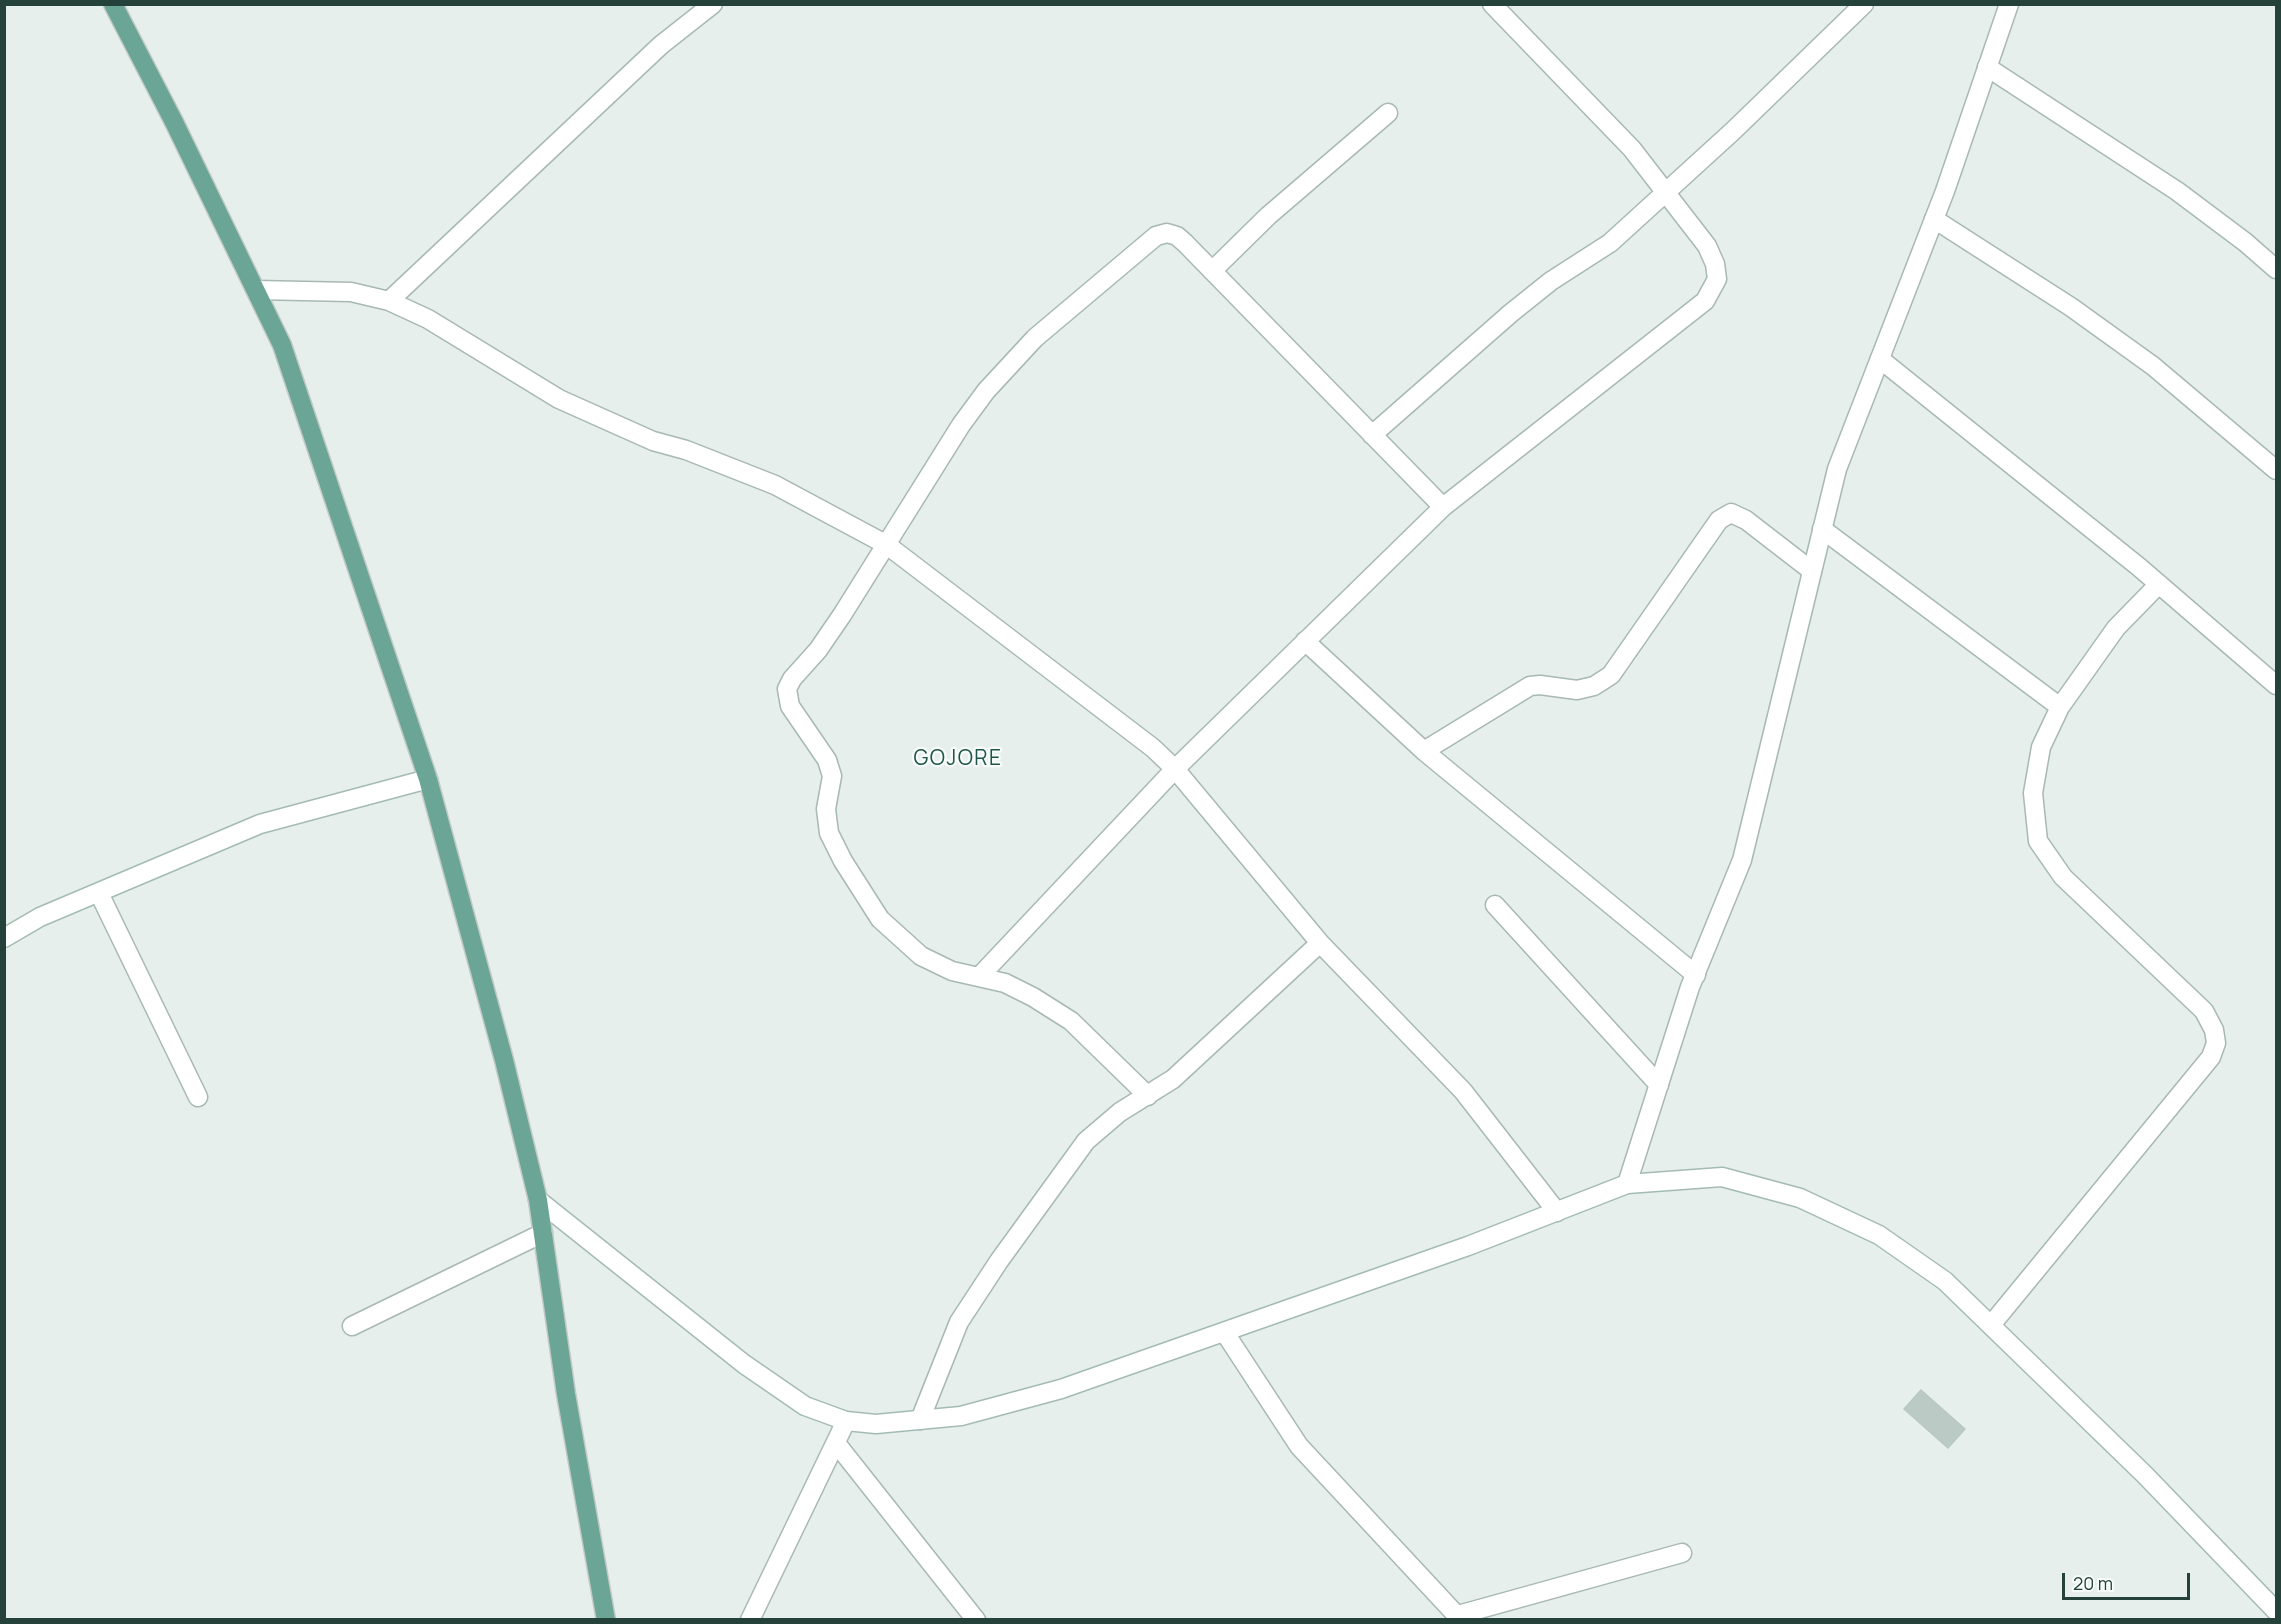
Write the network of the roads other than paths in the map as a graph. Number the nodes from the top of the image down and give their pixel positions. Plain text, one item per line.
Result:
1 (113, 4) edge
2 (712, 4) edge
3 (1492, 4) edge
4 (1864, 4) edge
5 (2009, 4) edge
6 (1987, 67) junction
7 (1388, 113) dead end
8 (1666, 193) junction
9 (1934, 219) junction
10 (2277, 269) edge
11 (1212, 271) junction
12 (256, 290) junction
13 (389, 301) junction
14 (1880, 359) junction
15 (1372, 435) junction
16 (2277, 470) edge
17 (1443, 507) junction
18 (1822, 529) junction
19 (887, 545) junction
20 (1812, 571) junction
21 (2159, 584) junction
22 (1305, 641) junction
23 (2277, 686) edge
24 (2060, 708) junction
25 (1424, 751) junction
26 (1175, 769) junction
27 (428, 779) junction
28 (99, 893) junction
29 (1495, 905) dead end
30 (4, 938) edge
31 (1320, 943) junction
32 (1696, 975) junction
33 (979, 977) junction
34 (1659, 1085) junction
35 (1148, 1096) junction
36 (198, 1097) dead end
37 (1627, 1184) junction
38 (538, 1200) junction
39 (1557, 1212) junction
40 (543, 1233) junction
41 (1991, 1325) junction
42 (352, 1326) dead end
43 (1225, 1333) junction
44 (920, 1420) junction
45 (846, 1421) junction
46 (836, 1443) junction
47 (1682, 1553) dead end
48 (2277, 1611) edge
49 (1458, 1618) edge
50 (606, 1620) edge
51 (750, 1620) edge
52 (976, 1620) edge

1 - 12 main road
2 - 13 street
3 - 8 street
4 - 8 street
5 - 6 street
6 - 9 street
6 - 10 street
7 - 11 street
8 - 15 street
8 - 17 street
9 - 14 street
9 - 16 street
11 - 15 street
11 - 19 street
12 - 13 street
12 - 27 main road
13 - 19 street
14 - 18 street
14 - 21 street
15 - 17 street
17 - 22 street
18 - 20 street
18 - 24 street
19 - 26 street
19 - 33 street
20 - 25 street
20 - 32 street
21 - 23 street
21 - 24 street
22 - 25 street
22 - 26 street
24 - 41 street
25 - 32 street
26 - 31 street
26 - 33 street
27 - 28 street
27 - 38 main road
28 - 30 street
28 - 36 street
29 - 34 street
31 - 35 street
31 - 39 street
32 - 34 street
33 - 35 street
34 - 37 street
35 - 44 street
37 - 39 street
37 - 41 street
38 - 40 main road
38 - 45 street
39 - 43 street
40 - 42 street
40 - 50 main road
41 - 48 street
43 - 44 street
43 - 49 street
44 - 45 street
45 - 46 street
46 - 51 street
46 - 52 street
47 - 49 street

